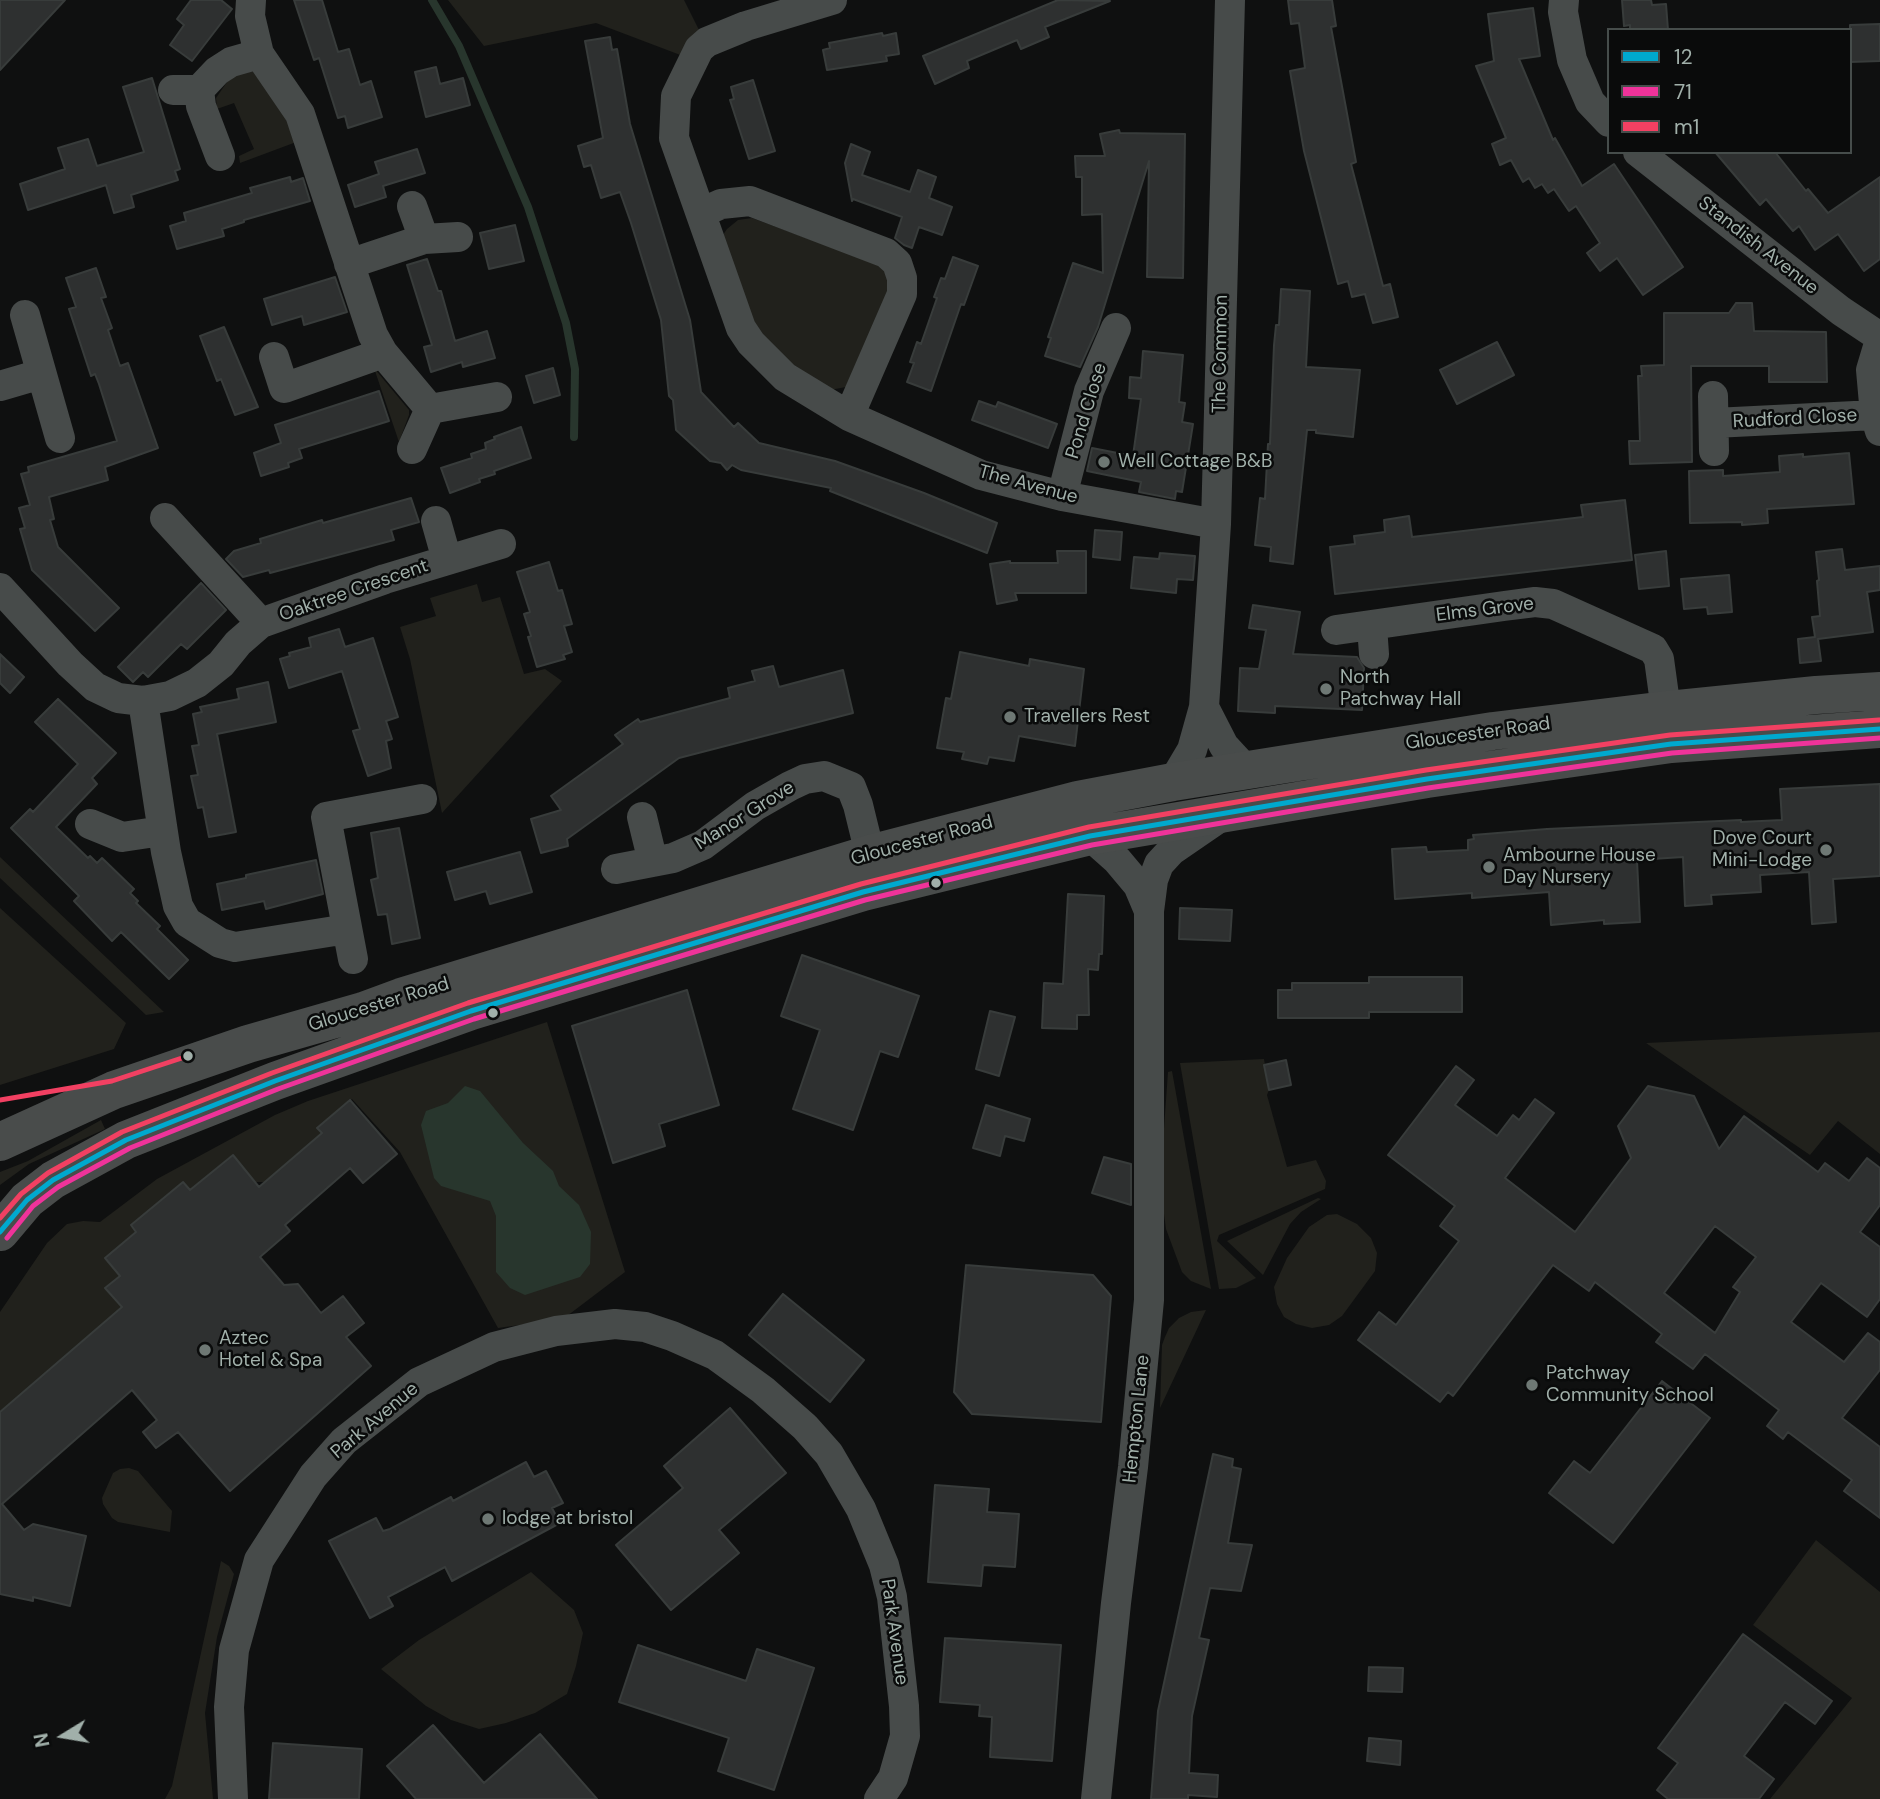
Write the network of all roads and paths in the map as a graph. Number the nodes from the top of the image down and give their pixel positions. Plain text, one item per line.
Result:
1 (251, 0) edge
2 (832, 0) edge
3 (1230, 0) edge
4 (1564, 0) edge
5 (259, 54) junction
6 (1607, 120) edge
7 (1641, 154) edge
8 (220, 156) dead end
9 (412, 206) dead end
10 (701, 213) junction
11 (458, 237) dead end
12 (424, 239) junction
13 (349, 264) junction
14 (25, 315) dead end
15 (1116, 328) dead end
16 (1880, 338) edge
17 (383, 353) junction
18 (274, 357) dead end
19 (41, 374) junction
20 (0, 386) edge
21 (498, 397) dead end
22 (430, 410) junction
23 (849, 416) junction
24 (1714, 423) dead end
25 (1878, 423) edge
26 (60, 438) dead end
27 (411, 449) dead end
28 (1062, 496) junction
29 (164, 518) dead end
30 (436, 521) dead end
31 (1216, 524) junction
32 (501, 544) dead end
33 (447, 560) junction
34 (2, 594) edge
35 (261, 623) junction
36 (1336, 630) dead end
37 (1880, 691) edge
38 (143, 701) junction
39 (1204, 707) junction
40 (1666, 710) junction
41 (1880, 729) edge
42 (1248, 772) junction
43 (1173, 782) junction
44 (422, 799) dead end
45 (1225, 814) junction
46 (642, 817) dead end
47 (90, 824) dead end
48 (162, 831) junction
49 (1090, 836) junction
50 (870, 854) junction
51 (653, 862) junction
52 (616, 869) dead end
53 (1149, 911) junction
54 (347, 929) junction
55 (353, 959) dead end
56 (0, 1142) edge
57 (0, 1232) edge
58 (233, 1799) edge
59 (879, 1799) edge
60 (1096, 1799) edge

1 - 5 street
2 - 10 street, The Avenue
3 - 31 street, The Common
4 - 6 street
5 - 8 street
5 - 13 street
7 - 16 street, Standish Avenue
9 - 12 street
10 - 23 street, The Avenue
10 - 23 street
11 - 12 street
12 - 13 street
13 - 17 street
14 - 19 street
15 - 28 street, Pond Close
16 - 25 street
17 - 18 street
17 - 22 street
19 - 20 street
19 - 26 street
21 - 22 street
22 - 27 street
23 - 28 street, The Avenue
24 - 25 street, Rudford Close
28 - 31 street, The Avenue
29 - 35 street, Oaktree Crescent
30 - 33 street, Oaktree Crescent
31 - 39 street, The Common
32 - 33 street, Oaktree Crescent
33 - 35 street, Oaktree Crescent
34 - 38 street, Oaktree Crescent
35 - 38 street, Oaktree Crescent
36 - 40 street, Elms Grove
37 - 40 main road, Gloucester Road
38 - 48 street
39 - 42 street
39 - 43 street, The Common
40 - 42 main road, Gloucester Road
41 - 45 main road, Gloucester Road
42 - 43 main road, Gloucester Road
43 - 50 main road, Gloucester Road
44 - 54 street
45 - 49 main road, Gloucester Road
45 - 53 street, Hempton Lane
46 - 51 street
47 - 48 street
48 - 54 street
49 - 53 street, Hempton Lane
49 - 57 main road, Gloucester Road
50 - 51 street, Manor Grove
50 - 56 main road, Gloucester Road
51 - 52 street, Manor Grove
53 - 60 street, Hempton Lane
54 - 55 street
58 - 59 street, Park Avenue

